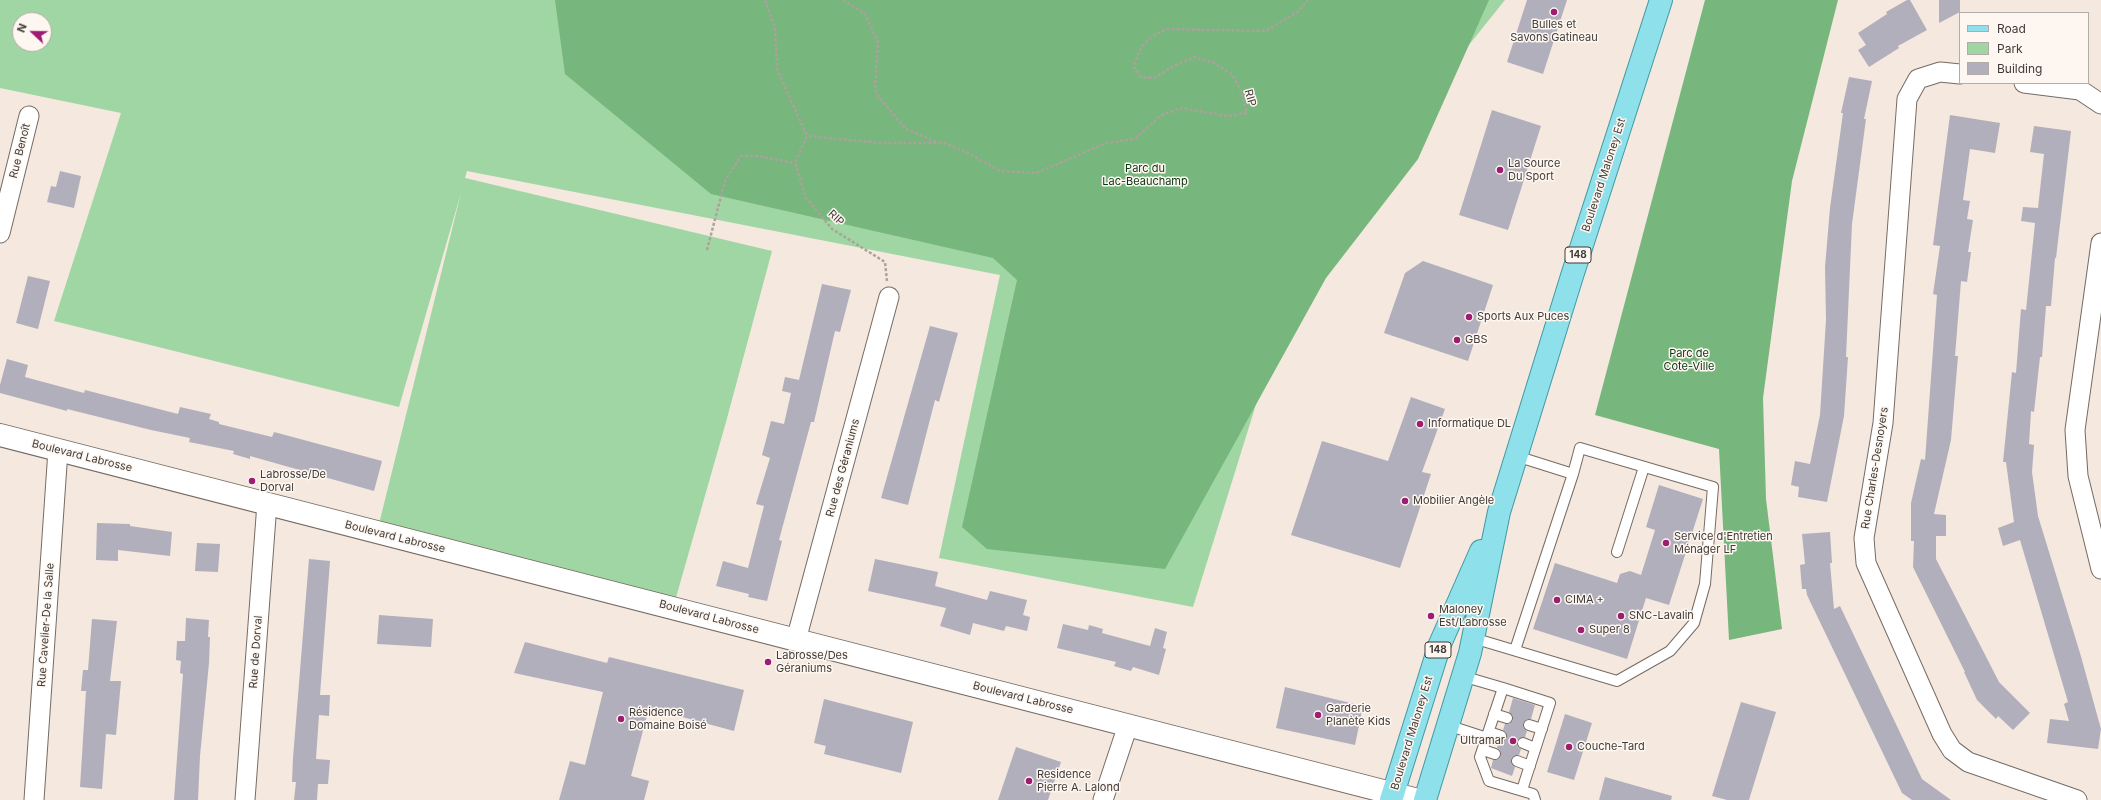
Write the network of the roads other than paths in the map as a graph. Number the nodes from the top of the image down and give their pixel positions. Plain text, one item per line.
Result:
1 (1661, 0) edge
2 (1959, 74) edge
3 (2032, 84) edge
4 (2101, 104) edge
5 (29, 116) dead end
6 (0, 231) edge
7 (2101, 243) edge
8 (889, 297) road end
9 (0, 435) edge
10 (58, 450) junction
11 (1516, 456) junction
12 (1644, 467) junction
13 (1573, 474) junction
14 (267, 503) junction
15 (1499, 512) junction
16 (1617, 552) dead end
17 (2101, 569) edge
18 (1473, 638) junction
19 (796, 640) junction
20 (1515, 650) junction
21 (1462, 676) junction
22 (1503, 688) junction
23 (1494, 714) junction
24 (1507, 718) dead end
25 (1128, 725) junction
26 (1447, 725) junction
27 (1528, 725) dead end
28 (1542, 729) junction
29 (1488, 735) junction
30 (1501, 736) dead end
31 (1523, 743) dead end
32 (1535, 748) junction
33 (1483, 750) junction
34 (1495, 754) dead end
35 (1517, 762) dead end
36 (1530, 766) junction
37 (1522, 790) junction
38 (1392, 797) edge
39 (34, 800) edge
40 (245, 800) edge
41 (1102, 800) edge
42 (1418, 800) edge
43 (1425, 800) edge
44 (1535, 800) edge
45 (2077, 800) edge

1 - 11 main road, Boulevard Maloney Est / 148
2 - 45 street, Rue Charles-Desnoyers
3 - 4 street
5 - 6 street, Rue Benoît
7 - 17 street
8 - 19 street, Rue des Géraniums
9 - 10 main road, Boulevard Labrosse
10 - 14 main road, Boulevard Labrosse
10 - 39 street, Rue Cavelier-De la Salle
11 - 13 lane
11 - 15 main road, Boulevard Maloney Est / 148
12 - 13 lane
12 - 16 lane
12 - 20 lane
13 - 20 lane
14 - 19 main road, Boulevard Labrosse
14 - 40 street, Rue de Dorval
15 - 18 main road, Boulevard Maloney Est / 148
15 - 38 main road, Boulevard Maloney Est / 148
18 - 20 lane
18 - 21 main road, Boulevard Maloney Est / 148
19 - 25 main road, Boulevard Labrosse
21 - 22 lane
21 - 26 main road, Boulevard Maloney Est / 148
22 - 23 lane
22 - 28 lane
23 - 24 lane
23 - 29 lane
25 - 38 main road, Boulevard Labrosse
25 - 41 street
26 - 29 lane
26 - 43 main road, Boulevard Maloney Est / 148
27 - 28 lane
28 - 32 lane
29 - 30 lane
29 - 33 lane
31 - 32 lane
32 - 36 lane
33 - 34 lane
33 - 37 lane
35 - 36 lane
36 - 37 lane
37 - 44 lane
38 - 42 main road, Boulevard Labrosse

